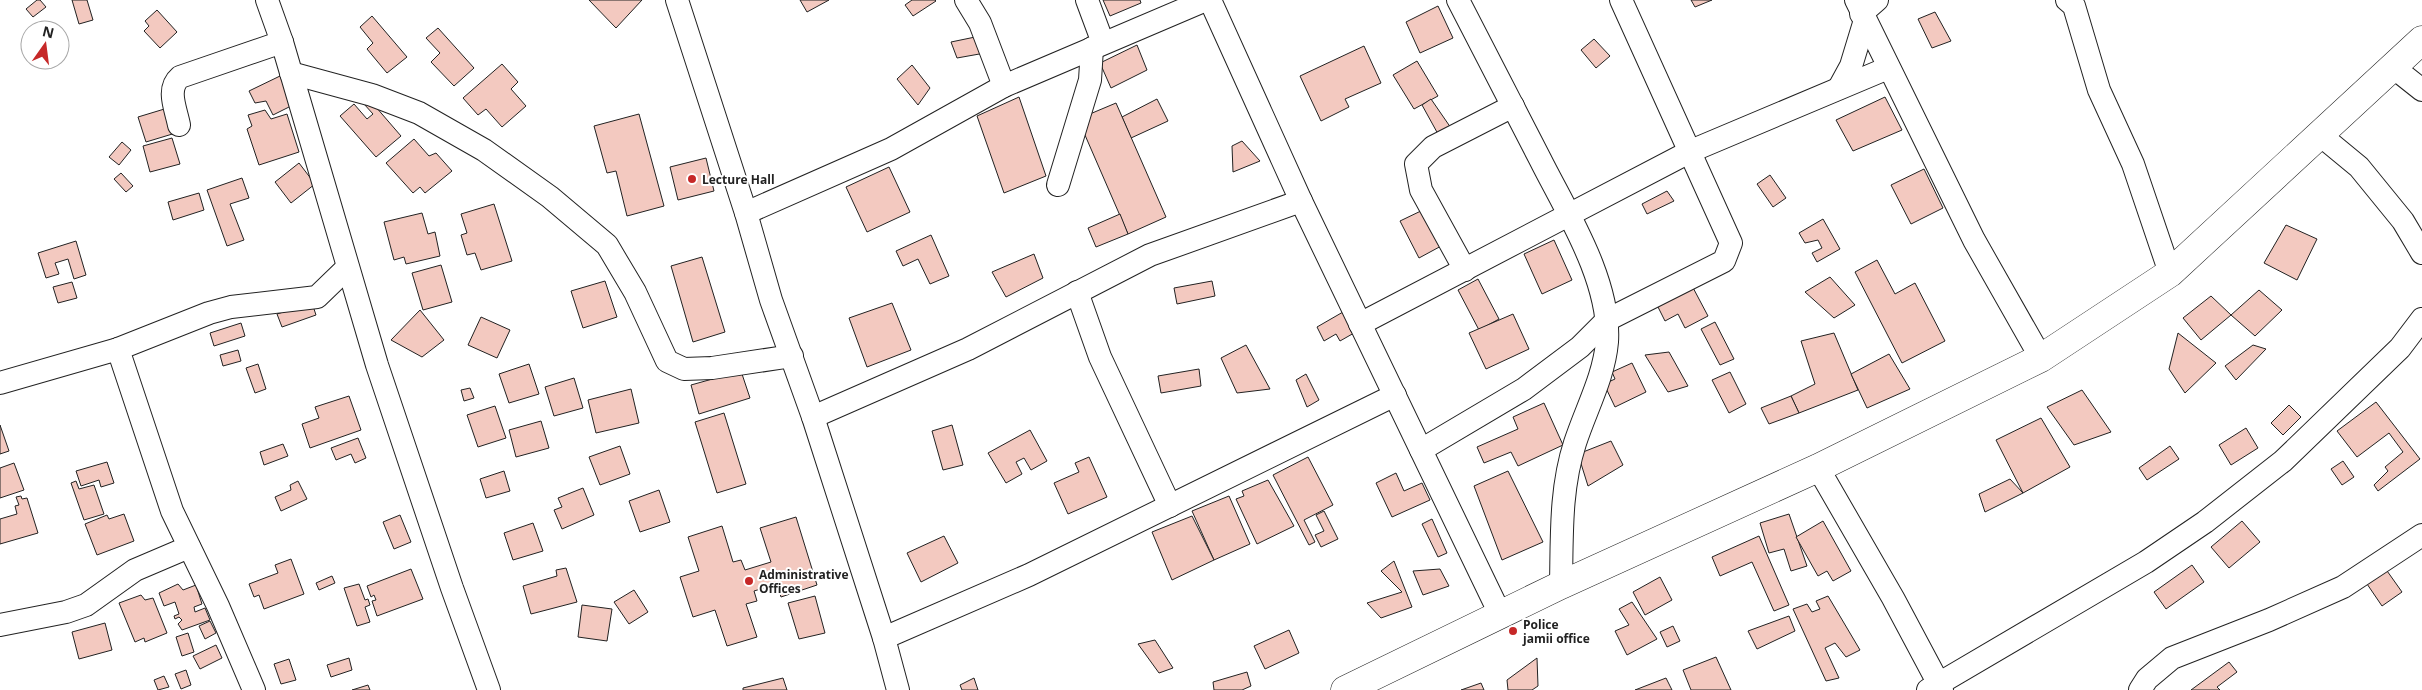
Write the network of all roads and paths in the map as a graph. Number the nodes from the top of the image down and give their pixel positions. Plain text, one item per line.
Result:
1 (268, 0) edge
2 (677, 0) edge
3 (966, 0) edge
4 (1087, 0) edge
5 (1208, 0) edge
6 (1458, 0) edge
7 (1621, 0) edge
8 (2067, 0) edge
9 (1865, 8) edge
10 (2422, 40) edge
11 (282, 42) junction
12 (1097, 46) junction
13 (2393, 67) junction
14 (1888, 68) junction
15 (291, 73) junction
16 (1004, 86) junction
17 (1840, 88) junction
18 (2422, 90) edge
19 (1513, 106) junction
20 (179, 125) dead end
21 (2319, 134) junction
22 (1691, 151) junction
23 (1058, 185) dead end
24 (1301, 201) junction
25 (746, 213) junction
26 (1569, 216) junction
27 (2422, 253) edge
28 (347, 268) junction
29 (1465, 270) junction
30 (2170, 273) junction
31 (1077, 292) junction
32 (2422, 319) edge
33 (1607, 320) junction
34 (1360, 324) junction
35 (118, 349) junction
36 (792, 356) junction
37 (2042, 358) junction
38 (0, 384) edge
39 (1394, 395) junction
40 (813, 417) junction
41 (1421, 450) junction
42 (1818, 468) junction
43 (1170, 506) junction
44 (2422, 535) edge
45 (189, 547) junction
46 (1561, 585) junction
47 (1500, 614) junction
48 (0, 625) edge
49 (884, 638) junction
50 (1937, 688) edge
51 (254, 690) edge
52 (489, 690) edge
53 (898, 690) edge
54 (1346, 690) edge
55 (2140, 690) edge

1 - 11 street
2 - 25 street
3 - 16 street
4 - 12 street
5 - 12 street
5 - 24 street
6 - 19 street
7 - 22 street
8 - 30 street
9 - 14 street
9 - 17 street
10 - 13 main road
11 - 15 street
11 - 20 street
12 - 16 street
12 - 23 street
13 - 18 street
13 - 21 main road
14 - 17 street
14 - 37 street
15 - 28 street
15 - 36 street
16 - 25 street
17 - 22 street
19 - 26 street
19 - 29 street
21 - 27 street
21 - 30 main road
22 - 26 street
22 - 33 street
24 - 31 street
24 - 34 street
25 - 36 street
26 - 29 street
26 - 33 street
28 - 35 street
28 - 52 street
29 - 34 street
30 - 37 main road
31 - 40 street
31 - 43 street
32 - 50 street
33 - 41 street
33 - 46 street
34 - 39 street
35 - 38 street
35 - 45 street
36 - 40 street
37 - 42 main road
39 - 41 street
39 - 43 street
40 - 49 street
41 - 47 street
42 - 46 main road
42 - 50 street
43 - 49 street
44 - 55 street
45 - 48 street
45 - 51 street
46 - 47 main road
47 - 54 main road
49 - 53 street

